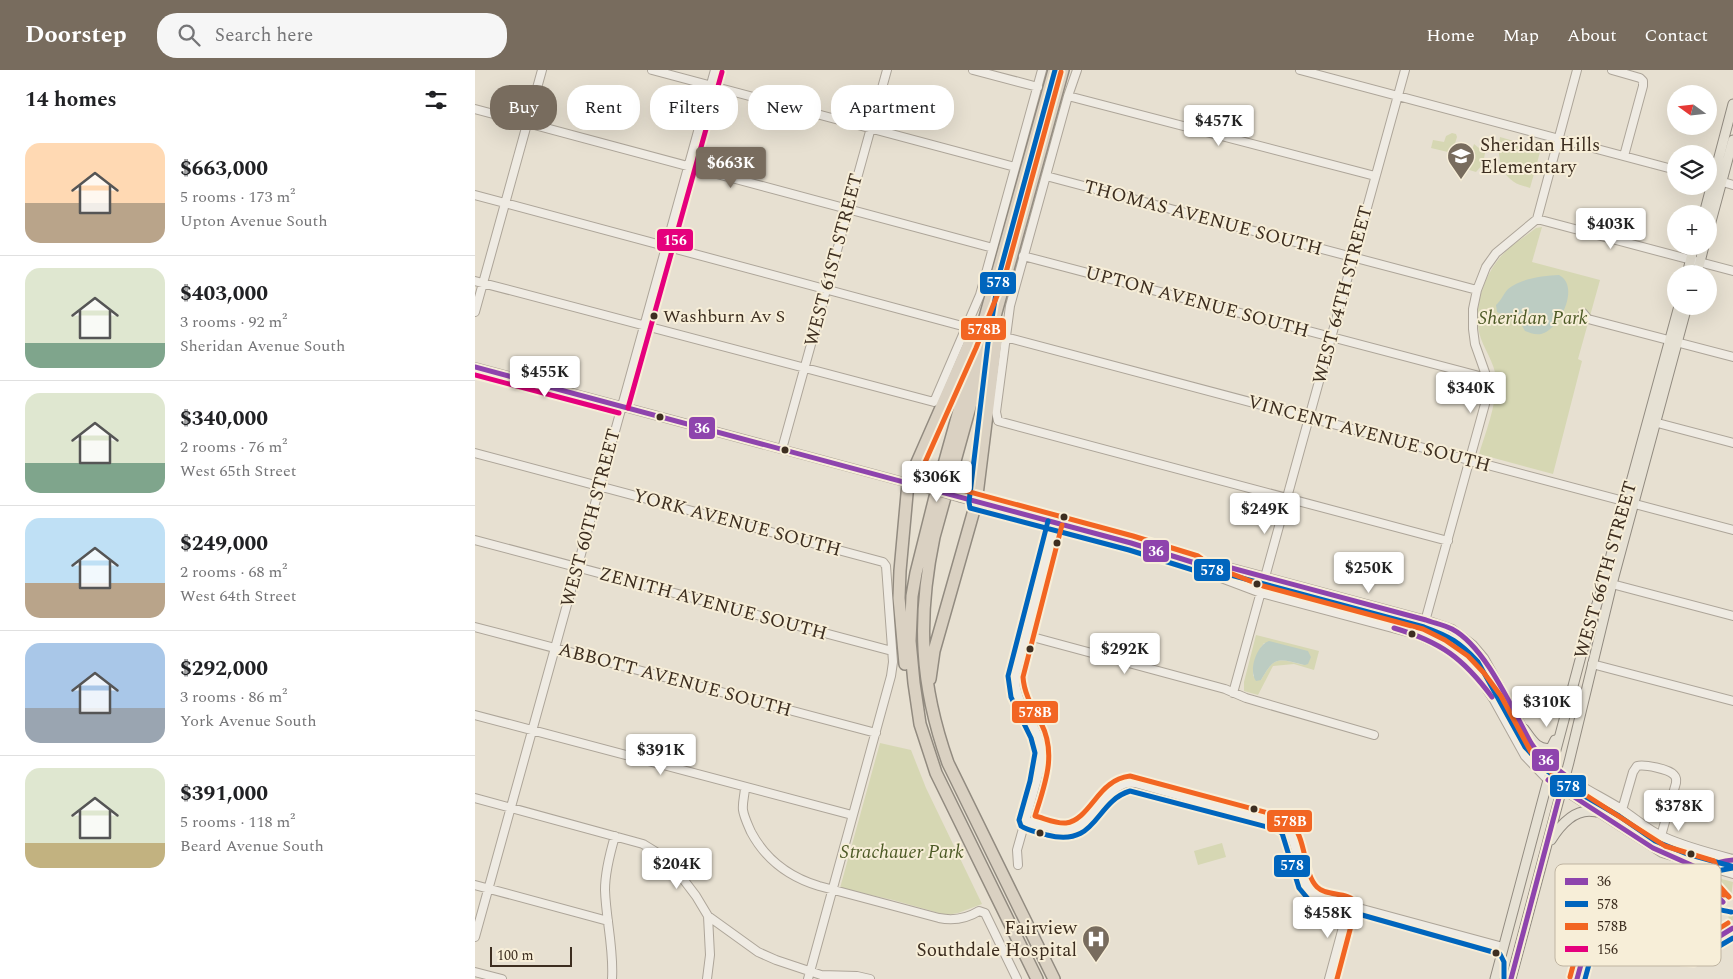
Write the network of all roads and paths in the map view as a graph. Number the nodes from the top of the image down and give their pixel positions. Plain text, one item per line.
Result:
1 (543, 70) edge
2 (653, 70) edge
3 (715, 70) edge
4 (887, 70) edge
5 (973, 70) edge
6 (1042, 70) edge
7 (1050, 70) edge
8 (1054, 70) edge
9 (1063, 70) edge
10 (1067, 70) edge
11 (1077, 70) edge
12 (1300, 70) edge
13 (1405, 70) edge
14 (1577, 70) edge
15 (1612, 70) edge
16 (539, 85) edge
17 (711, 85) joint
18 (883, 85) edge
19 (1038, 87) junction
20 (738, 92) edge
21 (1068, 96) junction
22 (1397, 96) junction
23 (1733, 104) edge
24 (475, 109) edge
25 (1048, 110) junction
26 (490, 113) edge
27 (831, 117) edge
28 (526, 130) edge
29 (554, 130) edge
30 (698, 130) edge
31 (870, 130) edge
32 (878, 130) edge
33 (1558, 139) junction
34 (1733, 140) edge
35 (1624, 156) junction
36 (688, 166) junction
37 (1015, 167) junction
38 (1667, 168) edge
39 (1717, 172) edge
40 (1046, 176) junction
41 (1375, 176) junction
42 (1717, 176) edge
43 (1717, 181) edge
44 (1733, 185) edge
45 (475, 195) edge
46 (505, 203) junction
47 (848, 209) junction
48 (1537, 219) junction
49 (667, 246) junction
50 (993, 248) junction
51 (1695, 255) edge
52 (1699, 255) edge
53 (1023, 256) junction
54 (1353, 257) junction
55 (1695, 261) junction
56 (1693, 265) edge
57 (1696, 265) edge
58 (1733, 271) edge
59 (1002, 275) junction
60 (479, 282) edge
61 (826, 289) junction
62 (1477, 290) junction
63 (475, 312) edge
64 (1583, 313) dead end
65 (1678, 315) edge
66 (1684, 315) edge
67 (643, 327) junction
68 (967, 327) junction
69 (1331, 337) junction
70 (1005, 338) junction
71 (1674, 342) junction
72 (1733, 357) edge
73 (475, 368) edge
74 (804, 369) junction
75 (1487, 378) junction
76 (621, 406) junction
77 (1309, 418) junction
78 (1652, 422) junction
79 (1733, 443) edge
80 (782, 449) junction
81 (475, 453) edge
82 (1470, 460) junction
83 (913, 485) junction
84 (599, 486) junction
85 (1287, 498) junction
86 (1629, 502) junction
87 (976, 503) junction
88 (1055, 523) junction
89 (1733, 530) edge
90 (475, 540) edge
91 (1448, 541) junction
92 (1195, 563) junction
93 (577, 568) junction
94 (1265, 578) junction
95 (1608, 582) junction
96 (1261, 593) junction
97 (1593, 615) junction
98 (1733, 616) edge
99 (1426, 620) junction
100 (475, 627) edge
101 (1025, 635) junction
102 (1421, 636) junction
103 (555, 648) junction
104 (892, 651) junction
105 (1592, 664) junction
106 (928, 690) junction
107 (1233, 693) junction
108 (1733, 701) edge
109 (1567, 707) junction
110 (475, 715) edge
111 (920, 724) junction
112 (1522, 725) junction
113 (532, 730) junction
114 (876, 733) junction
115 (1374, 735) dead end
116 (1551, 766) junction
117 (1565, 775) junction
118 (1548, 780) junction
119 (745, 787) junction
120 (1561, 789) junction
121 (475, 798) edge
122 (511, 808) junction
123 (1622, 810) junction
124 (1596, 812) junction
125 (853, 815) junction
126 (1026, 820) junction
127 (615, 836) junction
128 (1661, 836) junction
129 (1635, 837) junction
130 (1545, 852) junction
131 (1670, 856) junction
132 (1733, 859) edge
133 (1689, 864) edge
134 (1699, 864) edge
135 (1716, 864) edge
136 (1018, 865) dead end
137 (1721, 870) edge
138 (1733, 874) edge
139 (475, 885) edge
140 (488, 889) junction
141 (833, 890) junction
142 (1349, 905) junction
143 (708, 916) junction
144 (608, 921) junction
145 (475, 937) edge
146 (1503, 947) junction
147 (1043, 956) junction
148 (475, 972) edge
149 (809, 975) edge
150 (1511, 977) edge
151 (502, 979) edge
152 (612, 979) edge
153 (707, 979) edge
154 (870, 979) edge
155 (1017, 979) edge
156 (1037, 979) edge
157 (1055, 979) edge
158 (1061, 979) edge
159 (1329, 979) edge
160 (1495, 979) edge

1 - 16 street
2 - 17 street
3 - 17 street, WEST 60TH STREET
4 - 18 street, WEST 61ST STREET
5 - 19 street
6 - 19 street
7 - 25 highway
8 - 25 highway
9 - 25 highway
10 - 25 highway
11 - 21 street
12 - 22 street
13 - 22 street, WEST 64TH STREET
14 - 33 street
15 - 35 street
19 - 37 street
20 - 27 street
21 - 40 street
21 - 41 street
22 - 33 street
22 - 41 street, WEST 64TH STREET
23 - 39 main road
24 - 26 street
25 - 59 highway
28 - 46 street
29 - 36 street
30 - 36 street, WEST 60TH STREET
31 - 47 street, WEST 61ST STREET
32 - 37 street
33 - 35 street
33 - 48 street
34 - 42 main road
35 - 38 street
36 - 47 street
36 - 49 street, WEST 60TH STREET
37 - 50 street
40 - 53 street
40 - 54 street, THOMAS AVENUE SOUTH
41 - 54 street, WEST 64TH STREET
43 - 44 street
45 - 46 street
46 - 49 street
46 - 60 street
47 - 50 street
47 - 61 street, WEST 61ST STREET
48 - 55 street
48 - 62 street
49 - 61 street
49 - 67 street, WEST 60TH STREET
50 - 68 street
51 - 55 main road
52 - 55 main road
53 - 69 street, UPTON AVENUE SOUTH
53 - 70 street
54 - 62 street, THOMAS AVENUE SOUTH
54 - 69 street, WEST 64TH STREET
55 - 56 main road
55 - 57 main road
55 - 58 street
59 - 83 highway
59 - 87 highway
59 - 106 highway
59 - 111 highway
60 - 63 street
60 - 67 street
61 - 68 street
61 - 74 street, WEST 61ST STREET
62 - 75 street
64 - 71 street
65 - 71 main road, WEST 66TH STREET
66 - 71 main road, WEST 66TH STREET
67 - 74 street
67 - 76 street, WEST 60TH STREET
68 - 74 street
69 - 75 street, UPTON AVENUE SOUTH
69 - 77 street, WEST 64TH STREET
70 - 77 street, VINCENT AVENUE SOUTH
70 - 85 street
71 - 72 street
71 - 78 main road, WEST 66TH STREET
73 - 76 street
74 - 80 street, WEST 61ST STREET
75 - 82 street
76 - 80 street
76 - 84 street, WEST 60TH STREET
77 - 82 street, VINCENT AVENUE SOUTH
77 - 85 street, WEST 64TH STREET
78 - 79 street
78 - 86 main road, WEST 66TH STREET
80 - 83 street
81 - 84 street, YORK AVENUE SOUTH
82 - 86 street, VINCENT AVENUE SOUTH
82 - 91 street
83 - 87 street, bridge
83 - 111 highway
84 - 93 street, WEST 60TH STREET
84 - 104 street, YORK AVENUE SOUTH
85 - 91 street
85 - 94 street, WEST 64TH STREET
86 - 89 street, VINCENT AVENUE SOUTH
86 - 95 main road, WEST 66TH STREET
87 - 88 street
87 - 106 highway
88 - 92 street
88 - 101 street
90 - 93 street, ZENITH AVENUE SOUTH
91 - 99 street
92 - 94 street
92 - 96 street
93 - 103 street, WEST 60TH STREET
93 - 104 street, ZENITH AVENUE SOUTH
94 - 96 street, WEST 64TH STREET
94 - 99 street
95 - 97 main road, WEST 66TH STREET
95 - 98 street
95 - 105 main road, WEST 66TH STREET
96 - 102 street
96 - 107 street, WEST 64TH STREET
97 - 105 main road
97 - 109 main road, WEST 66TH STREET
99 - 102 street
99 - 112 street
100 - 103 street, ABBOTT AVENUE SOUTH
101 - 107 street
101 - 126 street
102 - 118 street
103 - 113 street, WEST 60TH STREET
103 - 114 street, ABBOTT AVENUE SOUTH
104 - 114 street
105 - 108 street
105 - 117 main road, WEST 66TH STREET
106 - 147 highway
107 - 115 street
109 - 112 main road
109 - 116 main road, WEST 66TH STREET
110 - 113 street
111 - 156 highway
112 - 116 street
113 - 119 street
113 - 122 street, WEST 60TH STREET
114 - 125 street
116 - 117 street
116 - 118 main road, WEST 66TH STREET
117 - 120 main road, WEST 66TH STREET
117 - 123 street
118 - 120 street
118 - 146 main road, WEST 66TH STREET
119 - 125 street
119 - 141 street
120 - 124 street
120 - 130 main road, WEST 66TH STREET
121 - 122 street
122 - 127 street
122 - 140 street, WEST 60TH STREET
123 - 128 street
123 - 128 street
124 - 129 street
124 - 130 main road
125 - 141 street
126 - 136 street
126 - 142 street
127 - 143 street
127 - 144 street
128 - 129 street
128 - 132 street
129 - 131 street
130 - 150 main road, WEST 66TH STREET
131 - 133 street
131 - 134 street
132 - 135 street
137 - 138 street
139 - 140 street
140 - 144 street
140 - 145 street, WEST 60TH STREET
141 - 149 street
141 - 155 street
142 - 146 street
142 - 159 street
143 - 149 street
143 - 153 street
144 - 152 street
146 - 150 main road
146 - 160 main road, WEST 66TH STREET
147 - 157 highway
147 - 158 highway
148 - 151 street
149 - 154 street

